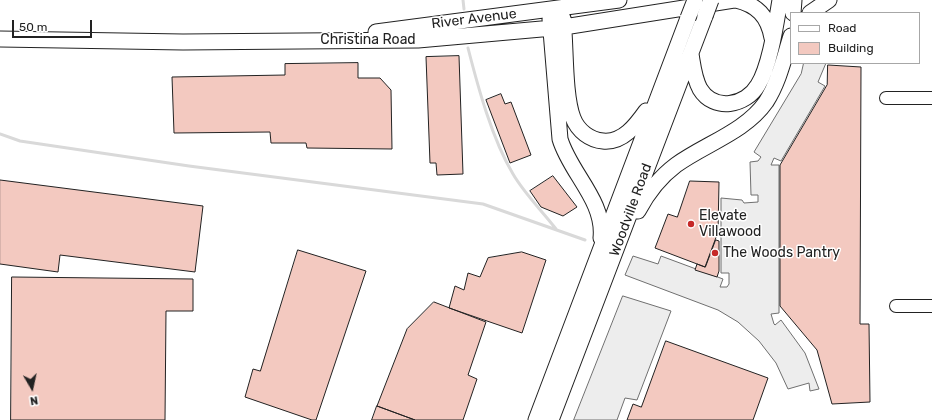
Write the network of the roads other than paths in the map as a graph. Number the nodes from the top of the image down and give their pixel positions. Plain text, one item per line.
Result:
1 (619, 0) edge
2 (695, 0) edge
3 (711, 0) edge
4 (735, 0) edge
5 (780, 0) edge
6 (794, 0) edge
7 (829, 0) edge
8 (556, 10) junction
9 (793, 12) edge
10 (811, 12) edge
11 (557, 28) junction
12 (0, 39) edge
13 (772, 39) junction
14 (790, 39) edge
15 (330, 40) junction
16 (691, 53) junction
17 (660, 89) junction
18 (886, 98) dead end
19 (932, 98) edge
20 (618, 247) junction
21 (600, 249) junction
22 (896, 306) dead end
23 (932, 306) edge
24 (536, 420) edge
25 (551, 420) edge

1 - 8 main road, River Avenue
2 - 17 main road, Woodville Road, bridge
3 - 16 main road, Woodville Road, bridge
4 - 11 main road, Christina Road
4 - 13 main road
5 - 13 main road
6 - 9 main road
7 - 10 main road
8 - 11 main road
8 - 15 main road, River Avenue
11 - 15 main road, Christina Road
11 - 17 main road
11 - 21 main road
12 - 15 main road, Christina Road
13 - 16 main road
14 - 20 main road
16 - 20 main road, Woodville Road
17 - 21 main road, Woodville Road
18 - 19 street
20 - 25 main road, Woodville Road
21 - 24 main road, Woodville Road
22 - 23 street

